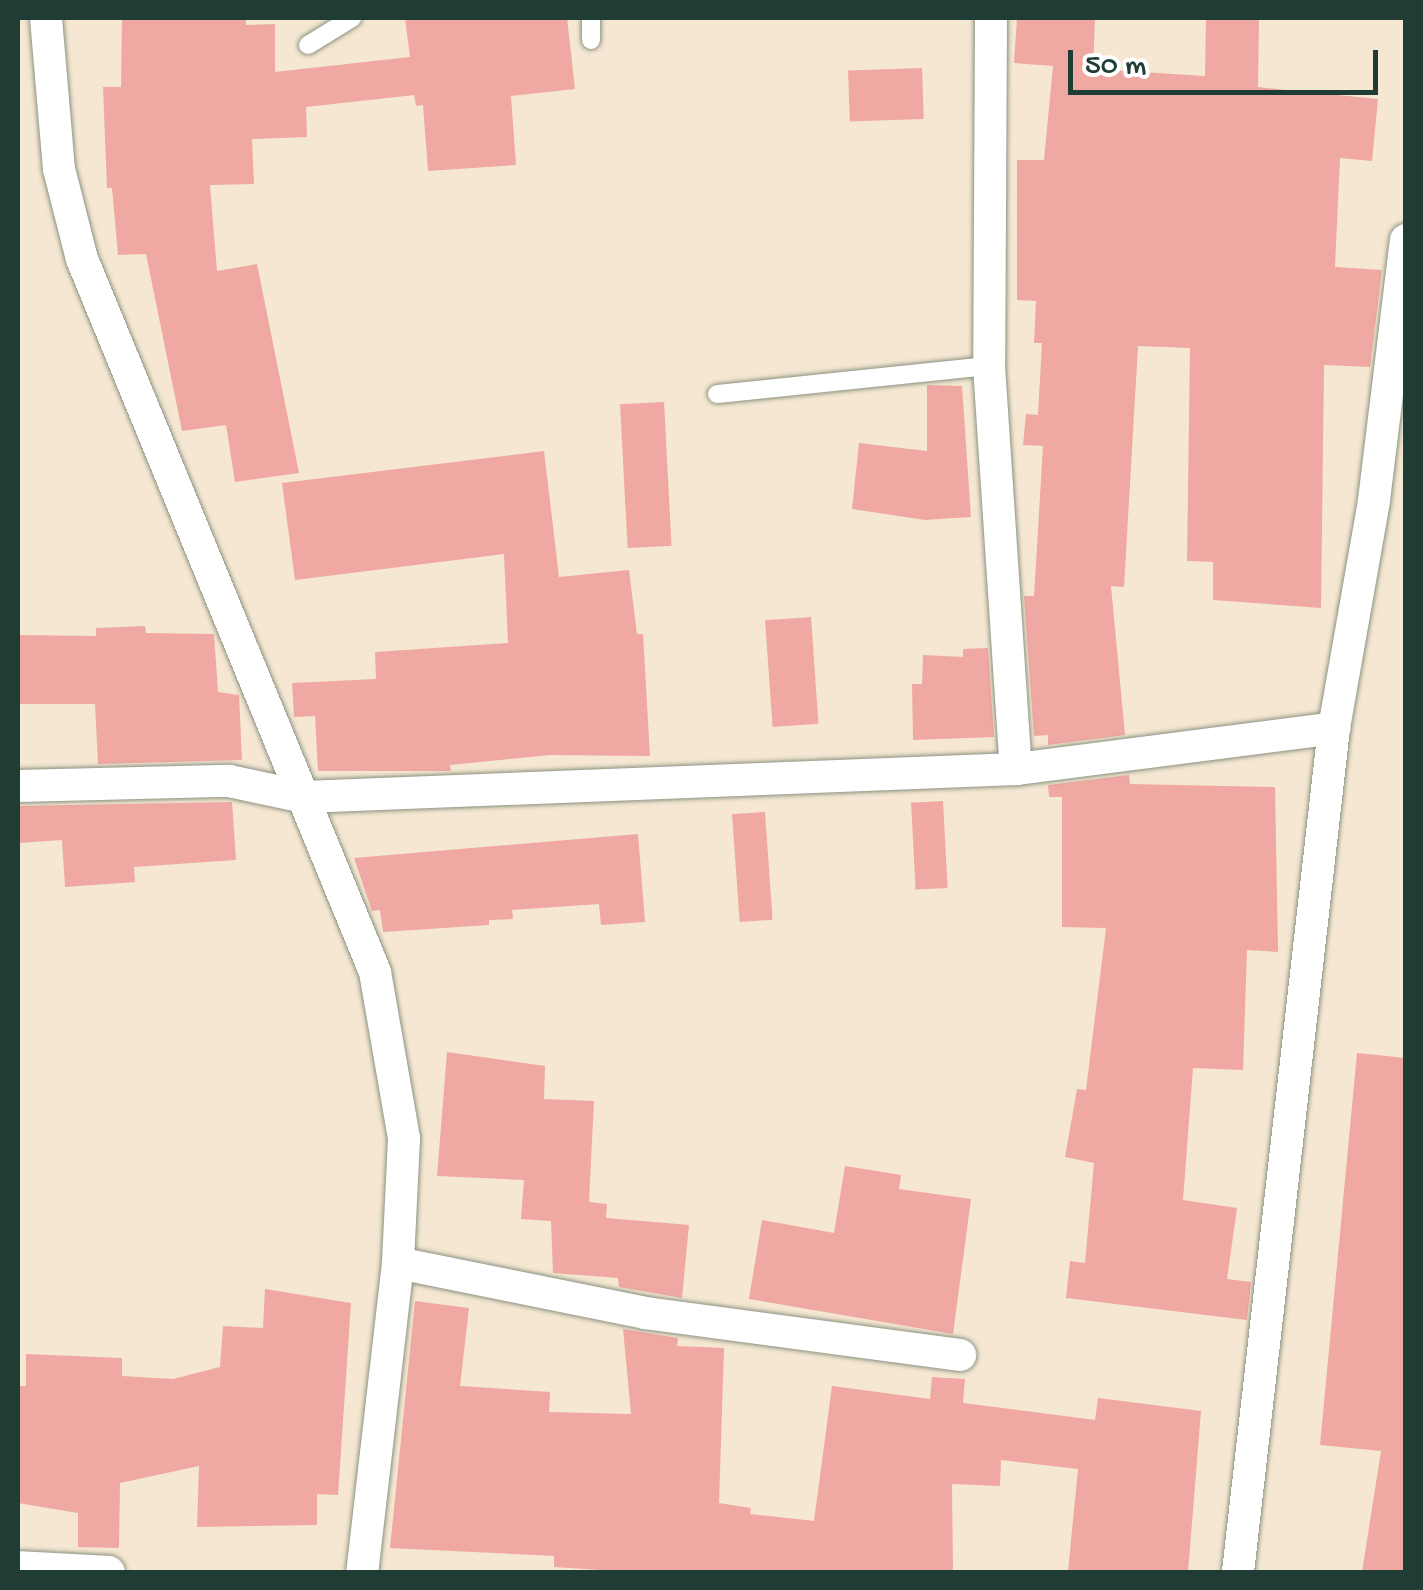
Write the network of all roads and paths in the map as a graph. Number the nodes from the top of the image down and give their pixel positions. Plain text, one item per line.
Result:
1 (46, 18) edge
2 (352, 18) edge
3 (591, 18) edge
4 (991, 18) edge
5 (591, 40) dead end
6 (308, 45) dead end
7 (1406, 240) edge
8 (989, 366) junction
9 (717, 394) dead end
10 (1334, 728) junction
11 (1016, 770) junction
12 (18, 786) edge
13 (304, 797) junction
14 (398, 1263) junction
15 (960, 1355) dead end
16 (18, 1567) edge
17 (109, 1572) edge
18 (362, 1572) edge
19 (1238, 1572) edge

1 - 13 street
2 - 6 lane
3 - 5 lane
4 - 8 street
7 - 10 street
8 - 9 lane
8 - 11 street
10 - 11 street
10 - 19 street
11 - 13 street
12 - 13 street
13 - 14 street
14 - 15 street
14 - 18 street
16 - 17 street

